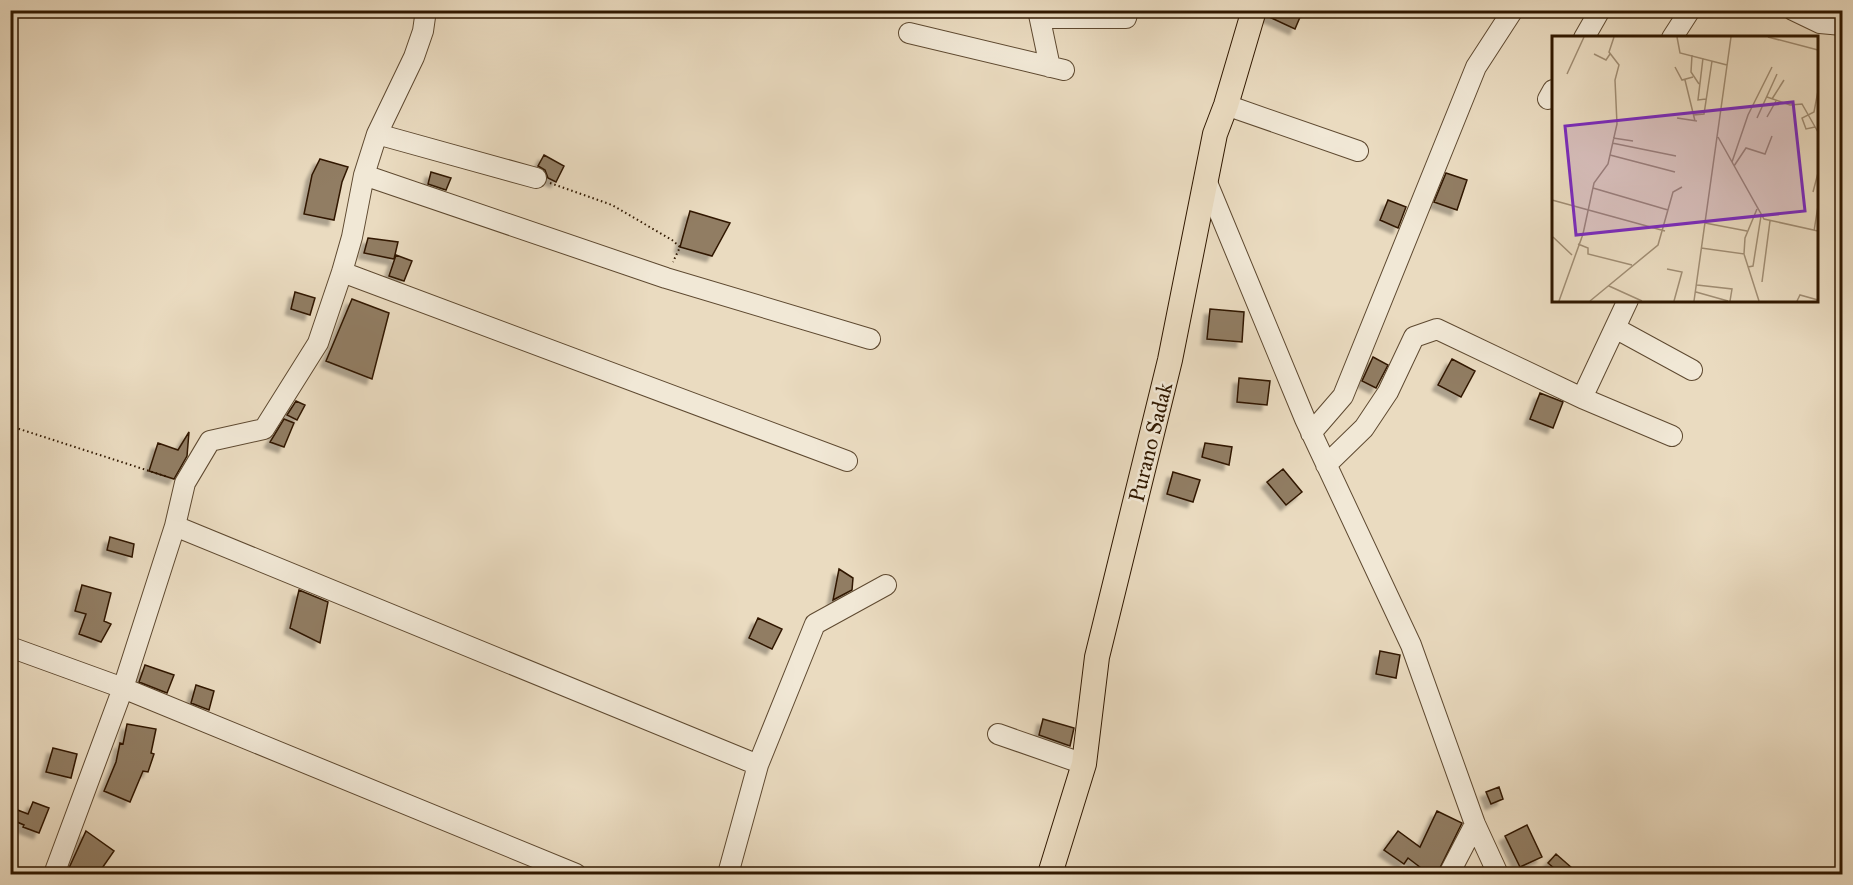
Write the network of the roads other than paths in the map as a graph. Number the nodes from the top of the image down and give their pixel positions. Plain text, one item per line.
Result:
1 (426, 10) edge
2 (1128, 10) edge
3 (1254, 10) edge
4 (1513, 10) edge
5 (1600, 10) edge
6 (1690, 10) edge
7 (1793, 10) edge
8 (1040, 14) edge
9 (1842, 25) edge
10 (909, 33) dead end
11 (1585, 36) edge
12 (1673, 36) edge
13 (1226, 105) junction
14 (377, 134) junction
15 (1358, 151) dead end
16 (364, 175) junction
17 (536, 178) road end
18 (1206, 180) junction
19 (342, 272) junction
20 (1627, 302) edge
21 (1615, 328) junction
22 (870, 339) dead end
23 (1692, 370) dead end
24 (1582, 398) junction
25 (1311, 433) junction
26 (1672, 436) dead end
27 (847, 461) dead end
28 (1326, 465) junction
29 (175, 526) junction
30 (886, 585) dead end
31 (10, 647) edge
32 (123, 688) junction
33 (998, 734) dead end
34 (1083, 764) junction
35 (758, 765) junction
36 (1475, 824) junction
37 (54, 874) edge
38 (576, 874) edge
39 (728, 874) edge
40 (1050, 874) edge
41 (1449, 874) edge
42 (1498, 874) edge

1 - 14 street
2 - 8 street
3 - 13 main road, Purano Sadak
4 - 25 street
5 - 11 street
6 - 12 street
7 - 9 street
8 - 10 street
13 - 15 street
13 - 18 main road, Purano Sadak
14 - 16 street
14 - 17 street
16 - 19 street
16 - 22 street
18 - 25 street
18 - 34 main road, Purano Sadak
19 - 27 street
19 - 29 street
20 - 21 street
21 - 23 street
21 - 24 street
24 - 26 street
24 - 28 street
25 - 28 street
28 - 36 street
29 - 32 street
29 - 35 street
30 - 35 street
31 - 32 street
32 - 37 street
32 - 38 street
33 - 34 street
34 - 40 main road, Purano Sadak
35 - 39 street
36 - 41 street
36 - 42 street

